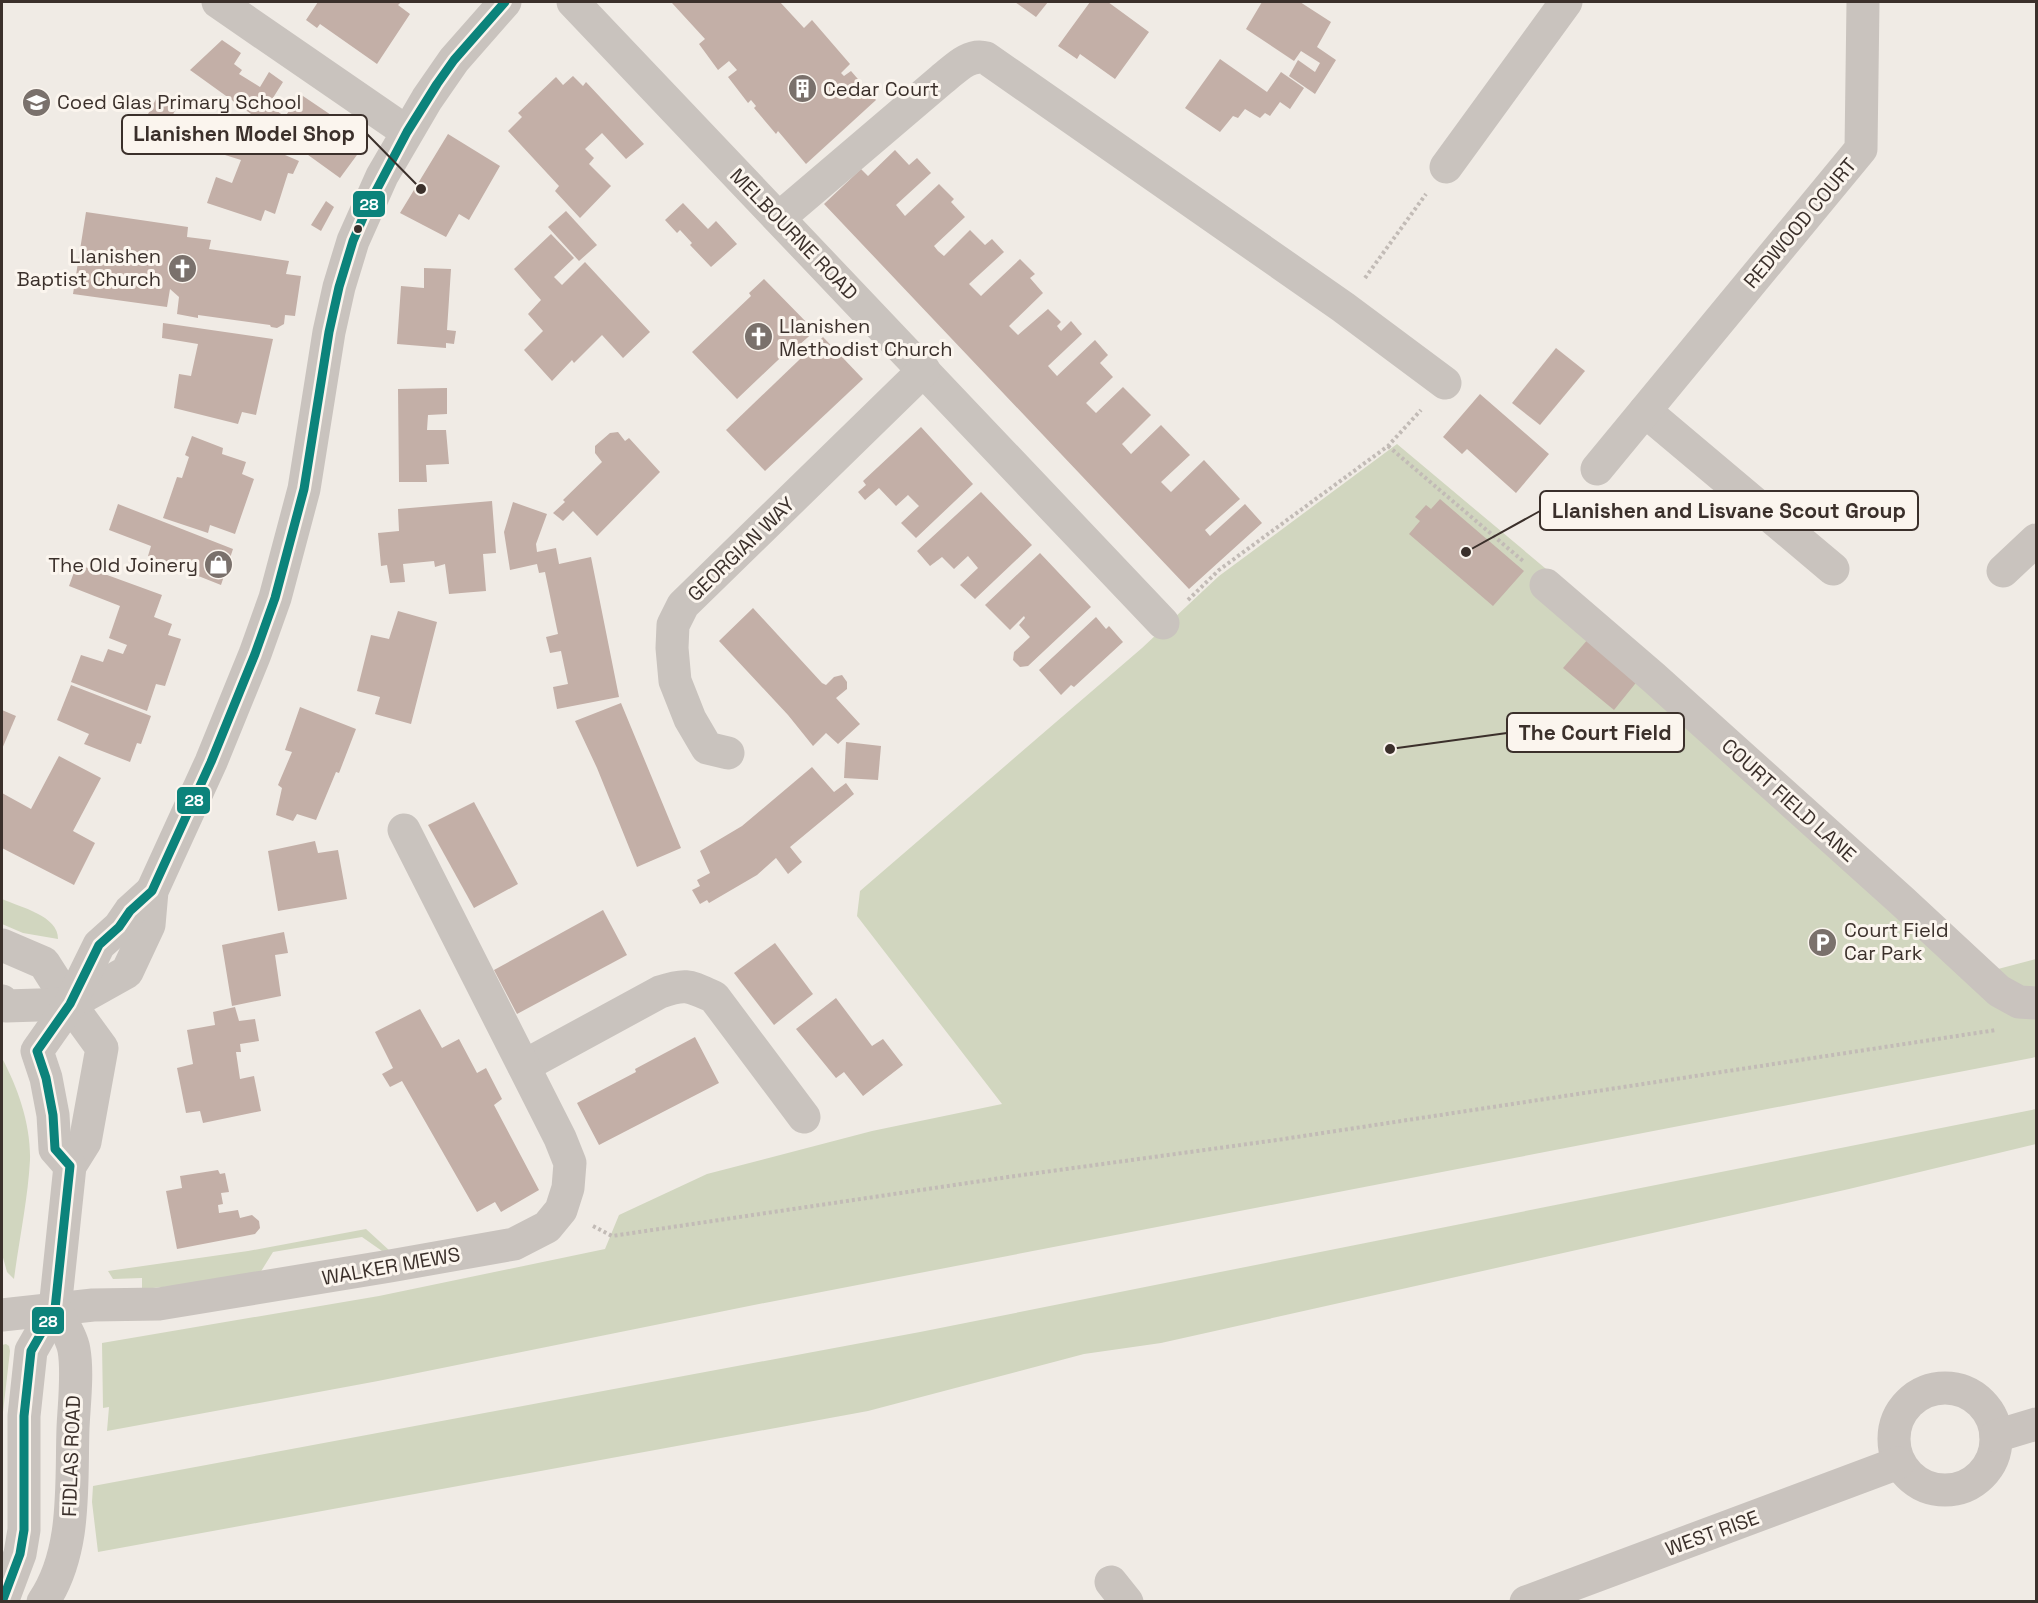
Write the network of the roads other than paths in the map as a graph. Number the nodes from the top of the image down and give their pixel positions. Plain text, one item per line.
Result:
1 (218, 2) edge
2 (505, 2) edge
3 (573, 2) edge
4 (1566, 2) edge
5 (1863, 2) edge
6 (408, 132) junction
7 (1446, 167) road end
8 (779, 218) junction
9 (924, 370) junction
10 (1445, 383) road end
11 (1644, 411) junction
12 (1597, 469) dead end
13 (2037, 540) edge
14 (1833, 569) dead end
15 (2003, 572) dead end
16 (1546, 585) road end
17 (1163, 623) road end
18 (728, 753) dead end
19 (404, 830) dead end
20 (2, 945) edge
21 (2, 1001) edge
22 (2037, 1003) edge
23 (70, 1004) junction
24 (524, 1066) junction
25 (804, 1118) dead end
26 (70, 1166) junction
27 (55, 1309) junction
28 (2, 1315) edge
29 (2037, 1424) edge
30 (1996, 1436) junction
31 (1898, 1463) junction
32 (2, 1602) edge
33 (43, 1602) edge
34 (1526, 1602) edge

1 - 6 street
2 - 6 street
3 - 8 street, MELBOURNE ROAD
4 - 7 street
5 - 11 street, REDWOOD COURT
6 - 23 street
8 - 9 street, MELBOURNE ROAD
8 - 10 street
9 - 17 street, MELBOURNE ROAD
9 - 18 street, GEORGIAN WAY
11 - 12 street, REDWOOD COURT
11 - 14 street
13 - 15 street
16 - 22 street, COURT FIELD LANE
19 - 24 street, WALKER MEWS
20 - 23 street
21 - 23 street
23 - 26 street
23 - 26 street
24 - 25 street
24 - 27 street, WALKER MEWS
26 - 27 street
27 - 28 street, WALKER MEWS
27 - 32 street
27 - 33 street, FIDLAS ROAD
29 - 30 street
30 - 31 street
30 - 31 street
31 - 34 street, WEST RISE

